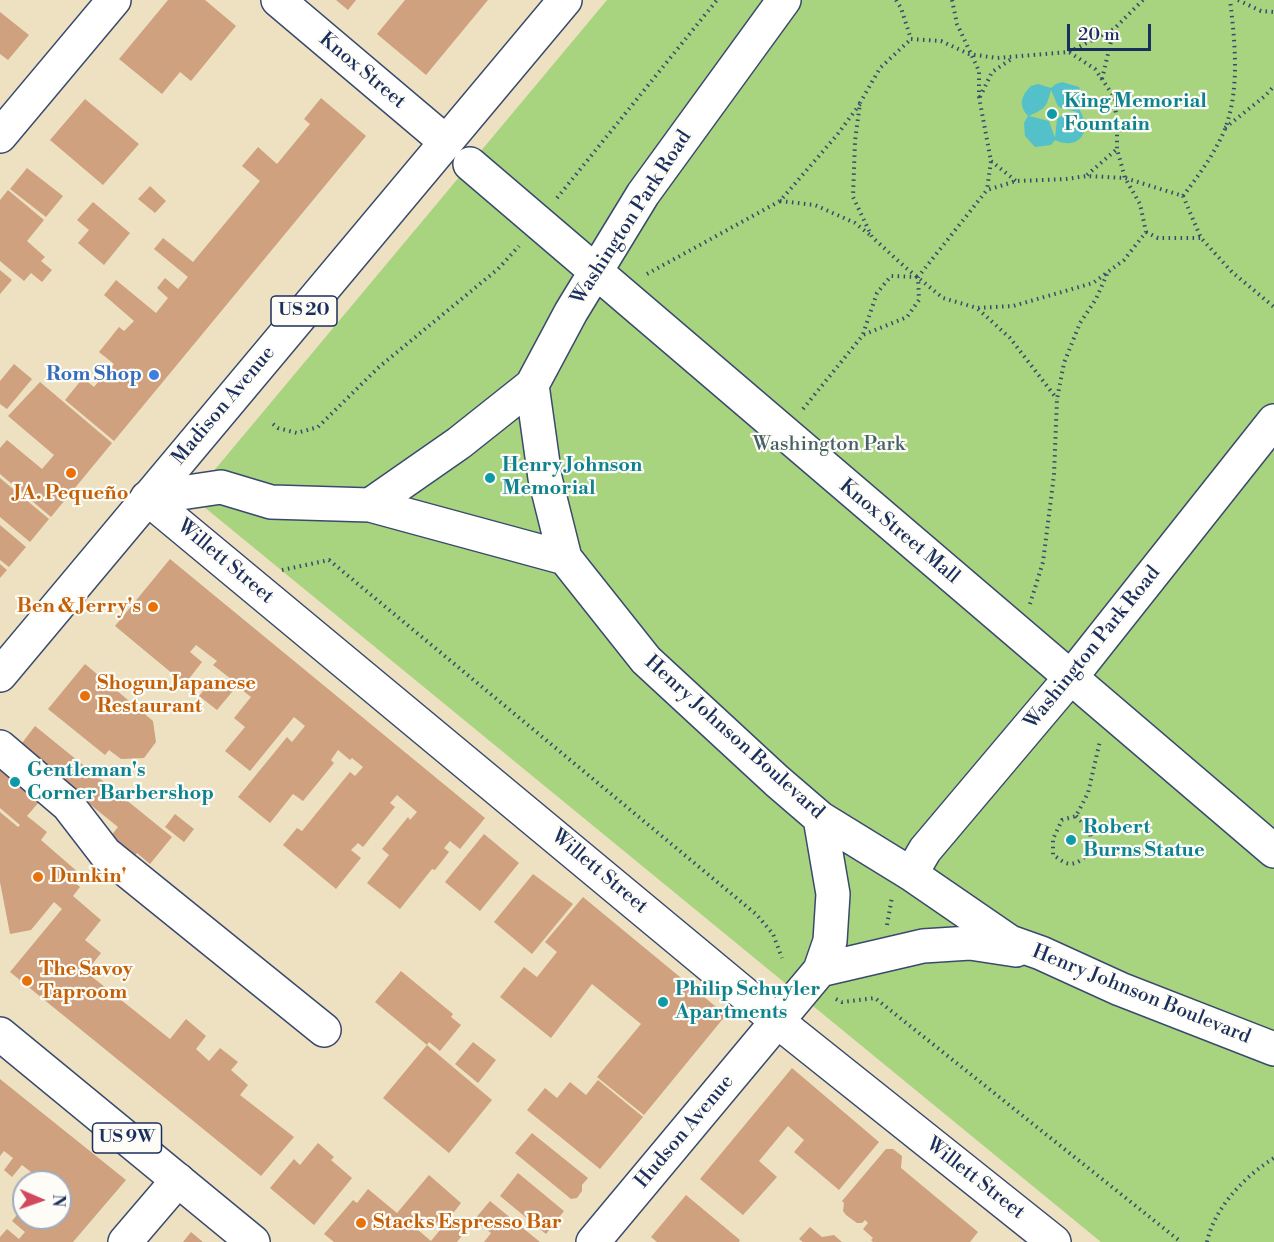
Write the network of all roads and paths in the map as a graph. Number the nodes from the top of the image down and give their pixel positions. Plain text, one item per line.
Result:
1 (114, 0) edge
2 (278, 0) edge
3 (565, 0) edge
4 (783, 0) edge
5 (896, 0) edge
6 (952, 0) edge
7 (1143, 0) edge
8 (1230, 0) edge
9 (1238, 0) edge
10 (1274, 12) edge
11 (1114, 28) junction
12 (911, 39) junction
13 (1069, 52) junction
14 (969, 54) junction
15 (1015, 56) junction
16 (1102, 80) junction
17 (1274, 86) edge
18 (979, 97) junction
19 (860, 104) junction
20 (1225, 128) junction
21 (0, 136) edge
22 (446, 142) junction
23 (1117, 149) junction
24 (990, 161) junction
25 (470, 164) dead end
26 (1087, 176) junction
27 (1125, 178) junction
28 (1016, 181) junction
29 (987, 190) junction
30 (1183, 196) junction
31 (780, 201) junction
32 (1146, 232) junction
33 (872, 237) junction
34 (1200, 237) junction
35 (1109, 271) junction
36 (918, 277) junction
37 (606, 282) junction
38 (1274, 307) edge
39 (977, 308) junction
40 (863, 335) junction
41 (532, 385) junction
42 (1057, 399) junction
43 (1274, 421) edge
44 (784, 434) junction
45 (147, 498) junction
46 (370, 505) junction
47 (565, 558) junction
48 (247, 580) junction
49 (1016, 631) junction
50 (0, 675) edge
51 (1071, 677) junction
52 (1106, 708) junction
53 (0, 747) edge
54 (1076, 816) junction
55 (820, 818) junction
56 (1274, 851) edge
57 (902, 883) junction
58 (887, 928) dead end
59 (1041, 953) junction
60 (782, 958) dead end
61 (820, 970) junction
62 (836, 999) dead end
63 (777, 1021) junction
64 (324, 1030) dead end
65 (0, 1034) edge
66 (1274, 1048) edge
67 (1274, 1158) edge
68 (178, 1180) junction
69 (125, 1242) edge
70 (253, 1242) edge
71 (593, 1242) edge
72 (1054, 1242) edge
73 (1181, 1242) edge
74 (1207, 1242) edge

1 - 21 street
2 - 22 street, Knox Street
3 - 22 street, Madison Avenue / US 20
4 - 37 street, Washington Park Road
5 - 12 path
6 - 14 path
7 - 11 path
8 - 20 path
9 - 10 path
11 - 13 path
11 - 16 path
12 - 14 path
12 - 19 path
13 - 15 path
13 - 16 path
14 - 15 path
14 - 18 path
15 - 18 path
16 - 23 path
17 - 20 path
18 - 24 path
19 - 31 path
19 - 33 path
20 - 30 path
22 - 45 street, Madison Avenue / US 20
23 - 26 path
23 - 27 path
24 - 28 path
24 - 29 path
25 - 37 street, Knox Street Mall
26 - 27 path
26 - 28 path
27 - 30 path
27 - 32 path
28 - 29 path
29 - 36 path
30 - 34 path
31 - 33 path
31 - 37 path
32 - 34 path
32 - 35 path
33 - 36 path
34 - 38 path
35 - 39 path
35 - 42 path
36 - 39 path
36 - 40 path
36 - 40 path
37 - 41 street, Washington Park Road
37 - 44 street, Knox Street Mall
39 - 42 path
40 - 44 path
41 - 46 street, Washington Park Road
41 - 47 street
42 - 49 path
43 - 51 street, Washington Park Road
44 - 49 street, Knox Street Mall
45 - 46 street
45 - 48 street, Willett Street
45 - 50 street, Madison Avenue / US 20
46 - 47 street
47 - 55 street, Henry Johnson Boulevard
48 - 60 path
48 - 63 street, Willett Street
49 - 51 street, Knox Street Mall
51 - 52 street, Knox Street Mall
51 - 57 street, Washington Park Road
52 - 54 path
52 - 56 street, Knox Street Mall
53 - 64 street
54 - 54 path
55 - 57 street, Henry Johnson Boulevard
55 - 61 street
57 - 58 path
57 - 59 street, Henry Johnson Boulevard
59 - 61 street
59 - 66 street, Henry Johnson Boulevard
61 - 63 street
62 - 73 path
63 - 71 street, Hudson Avenue
63 - 72 street, Willett Street
65 - 68 street, US 9W
67 - 74 path
68 - 69 street
68 - 70 street, US 9W

